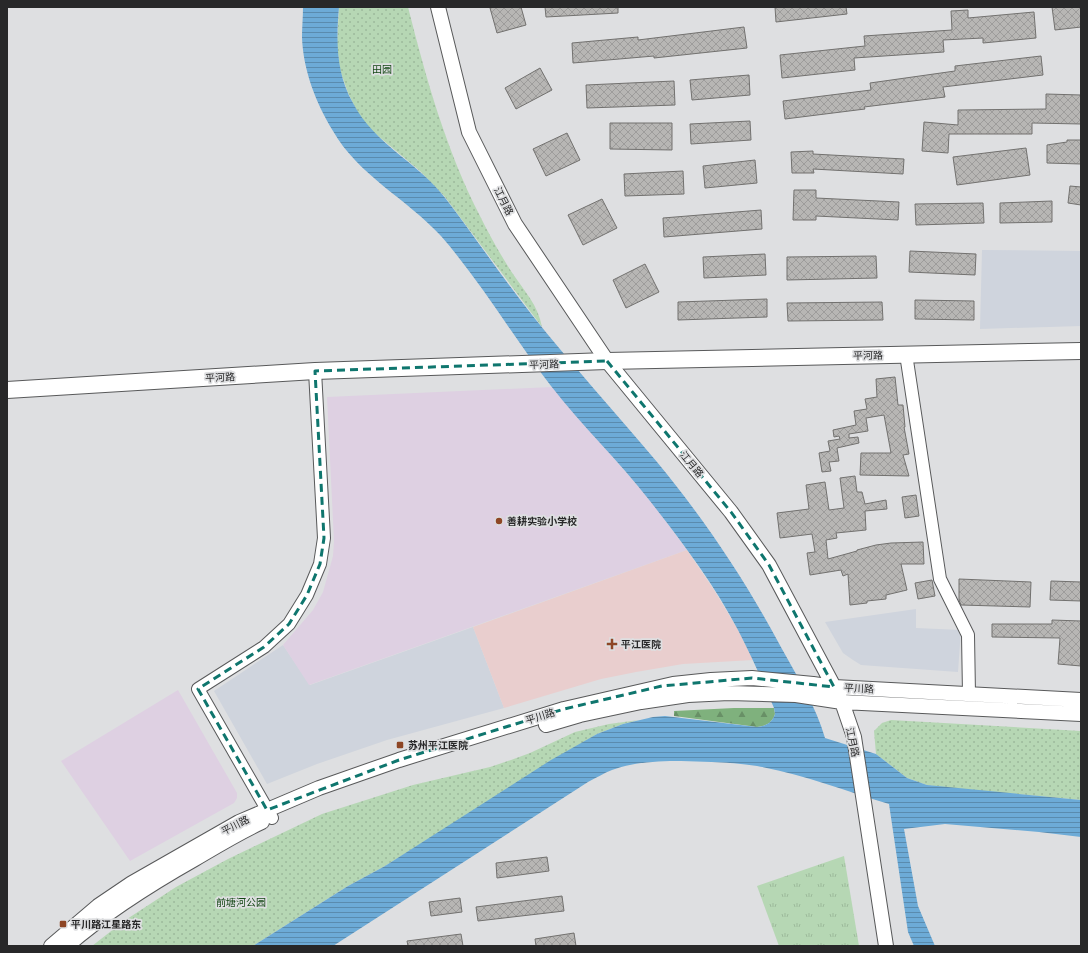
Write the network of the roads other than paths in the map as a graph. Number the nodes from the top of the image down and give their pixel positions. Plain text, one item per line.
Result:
1 (438, 7) edge
2 (1081, 351) edge
3 (906, 354) junction
4 (608, 361) junction
5 (315, 372) junction
6 (7, 390) edge
7 (834, 687) junction
8 (969, 694) junction
9 (1081, 700) edge
10 (842, 702) junction
11 (1081, 714) edge
12 (269, 814) junction
13 (50, 946) edge
14 (67, 946) edge
15 (886, 946) edge

1 - 4 street, 江月路
2 - 3 main road, 平河路
3 - 4 main road, 平河路
3 - 8 street
4 - 5 main road, 平河路
4 - 7 street, 江月路
5 - 6 main road, 平河路
5 - 12 street
7 - 8 street, 平川路
7 - 10 street, 江月路
7 - 12 street, 平川路
8 - 9 street, 平川路
10 - 11 street, 平川路
10 - 12 street, 平川路
10 - 15 street, 江月路
12 - 13 street, 平川路
12 - 14 street, 平川路

